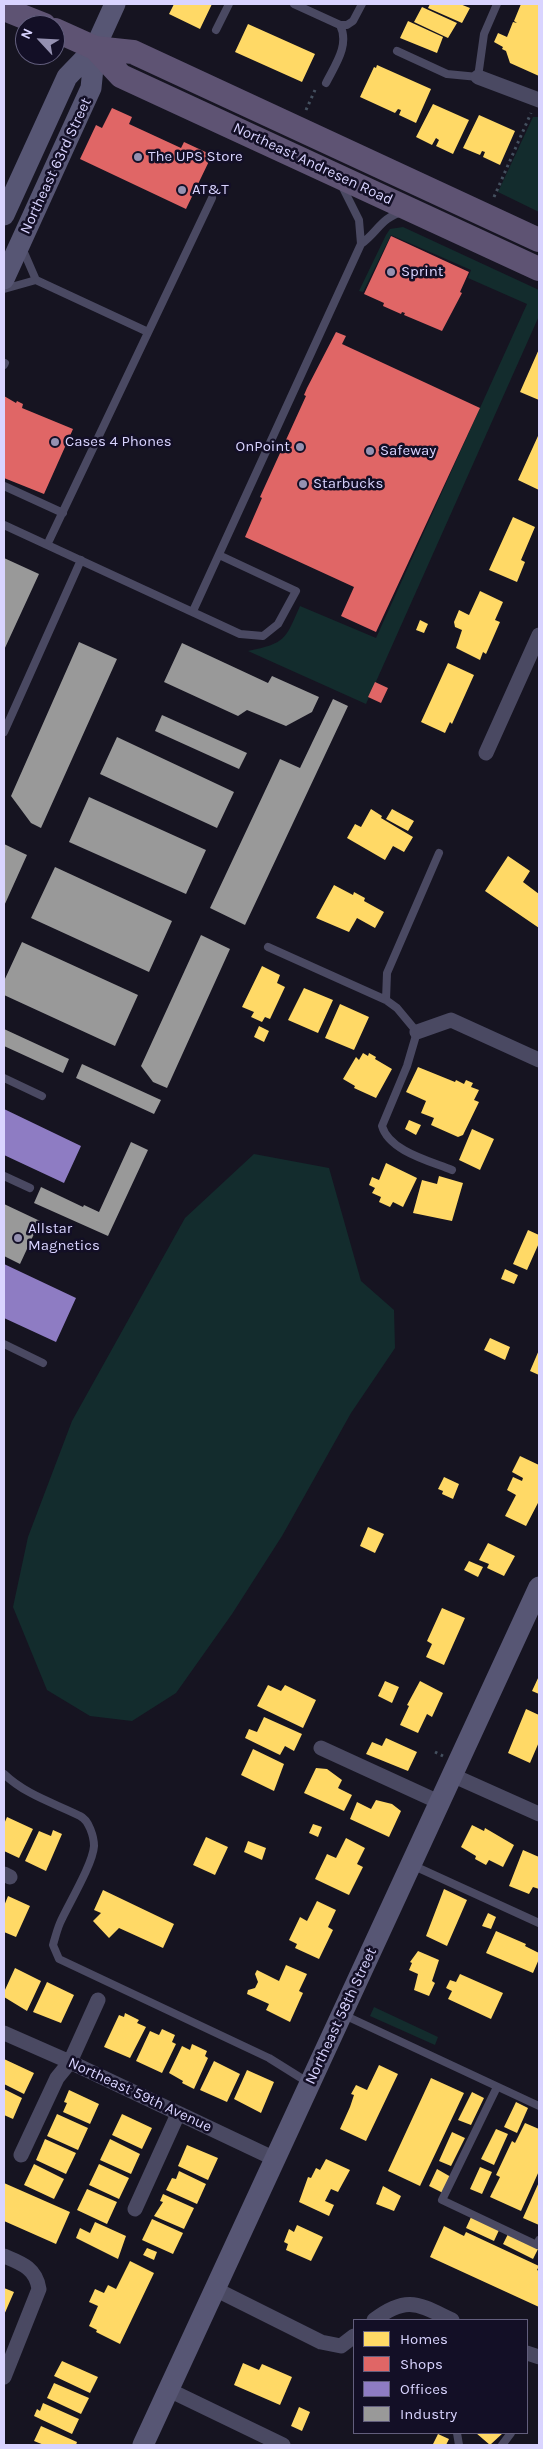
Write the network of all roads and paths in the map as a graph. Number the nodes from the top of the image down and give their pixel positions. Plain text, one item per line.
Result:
1 (115, 4) edge
2 (229, 4) edge
3 (294, 4) edge
4 (362, 4) edge
5 (497, 4) edge
6 (4, 9) edge
7 (19, 15) edge
8 (340, 25) junction
9 (216, 30) dead end
10 (65, 34) edge
11 (95, 48) junction
12 (397, 51) dead end
13 (478, 76) junction
14 (326, 83) dead end
15 (315, 90) dead end
16 (535, 106) edge
17 (304, 113) dead end
18 (338, 176) junction
19 (212, 198) dead end
20 (492, 200) dead end
21 (411, 210) junction
22 (4, 215) edge
23 (539, 240) edge
24 (20, 243) junction
25 (361, 244) junction
26 (539, 269) edge
27 (4, 279) edge
28 (36, 280) junction
29 (4, 289) edge
30 (148, 332) junction
31 (4, 486) edge
32 (63, 513) junction
33 (4, 525) edge
34 (47, 545) junction
35 (218, 556) junction
36 (81, 560) junction
37 (193, 612) junction
38 (539, 635) edge
39 (4, 732) edge
40 (486, 753) dead end
41 (439, 853) dead end
42 (268, 947) dead end
43 (386, 1000) junction
44 (417, 1032) junction
45 (539, 1060) edge
46 (4, 1078) edge
47 (42, 1096) dead end
48 (452, 1170) dead end
49 (4, 1176) edge
50 (30, 1188) dead end
51 (4, 1344) edge
52 (43, 1363) dead end
53 (539, 1587) edge
54 (322, 1748) dead end
55 (4, 1774) edge
56 (454, 1776) junction
57 (441, 1803) junction
58 (539, 1814) edge
59 (412, 1864) junction
60 (539, 1922) edge
61 (98, 2000) dead end
62 (341, 2013) junction
63 (4, 2033) edge
64 (70, 2062) junction
65 (309, 2083) junction
66 (497, 2087) junction
67 (539, 2106) edge
68 (178, 2114) junction
69 (21, 2155) dead end
70 (275, 2159) junction
71 (135, 2209) dead end
72 (539, 2240) edge
73 (4, 2256) edge
74 (215, 2289) junction
75 (376, 2319) edge
76 (450, 2319) edge
77 (353, 2337) edge
78 (4, 2377) edge
79 (168, 2390) junction
80 (510, 2434) edge
81 (143, 2445) edge
82 (281, 2445) edge
83 (502, 2445) edge

1 - 11 street, Northeast 63rd Street
2 - 9 lane
3 - 8 lane
4 - 8 lane
5 - 13 lane
6 - 7 main road
8 - 14 lane
10 - 11 main road, Northeast Andresen Road
11 - 18 main road, Northeast Andresen Road
11 - 22 street, Northeast 63rd Street
11 - 23 main road, Northeast Andresen Road
11 - 24 street, Northeast 63rd Street
12 - 13 lane
13 - 16 street
15 - 17 path
16 - 20 path
18 - 21 main road, Northeast Andresen Road
18 - 25 lane
19 - 30 lane
21 - 25 lane
21 - 26 main road, Northeast Andresen Road
24 - 27 street, Northeast 63rd Street
24 - 28 lane
25 - 35 lane
28 - 29 lane
28 - 30 lane
30 - 32 lane
31 - 32 lane
32 - 34 lane
33 - 34 lane
34 - 36 lane
35 - 37 lane
35 - 37 lane
36 - 37 lane
36 - 39 lane
38 - 40 street
41 - 43 lane
42 - 43 lane
43 - 44 lane
44 - 45 street
44 - 48 lane
46 - 47 lane
49 - 50 lane
51 - 52 lane
53 - 56 street, Northeast 58th Street
54 - 57 street
55 - 65 lane
56 - 57 street, Northeast 58th Street
56 - 58 street
57 - 59 street, Northeast 58th Street
59 - 60 lane
59 - 62 street, Northeast 58th Street
61 - 64 street
62 - 65 street, Northeast 58th Street
62 - 66 lane
63 - 64 street, Northeast 59th Avenue
64 - 68 street, Northeast 59th Avenue
64 - 69 street
65 - 70 street, Northeast 58th Street
66 - 67 lane
66 - 72 lane
68 - 70 street, Northeast 59th Avenue
68 - 71 street
70 - 74 street, Northeast 58th Street
73 - 78 street
74 - 77 street
74 - 79 street, Northeast 58th Street
75 - 76 street
79 - 81 street, Northeast 58th Street
79 - 82 street
80 - 83 lane

